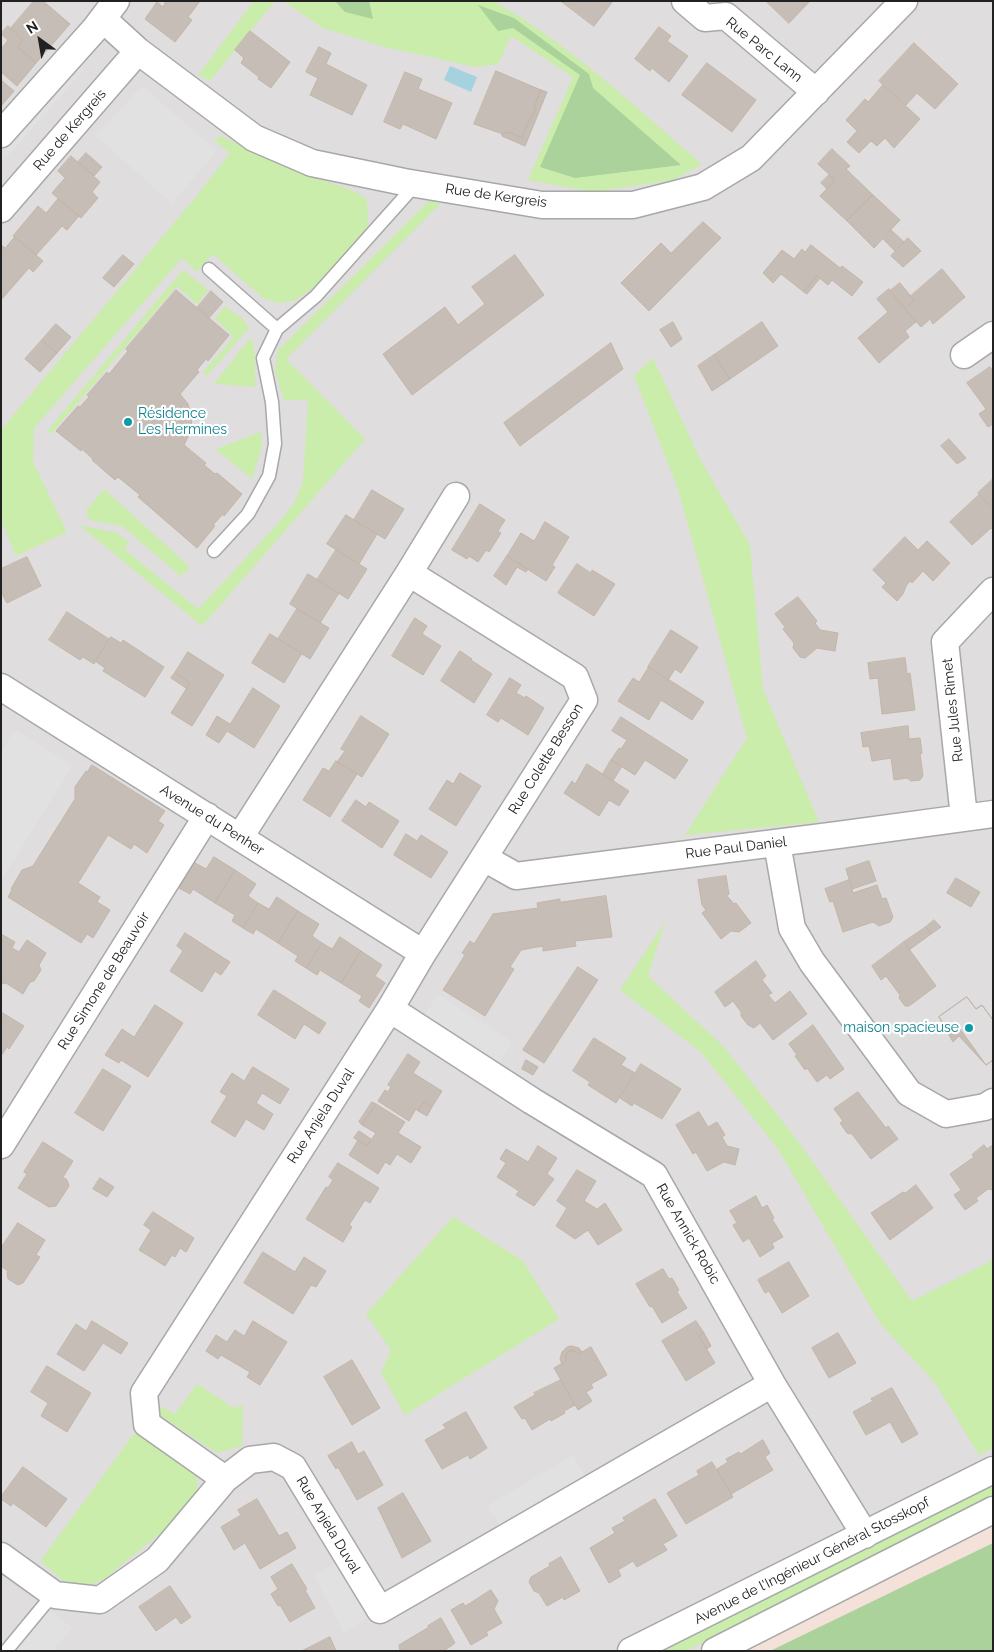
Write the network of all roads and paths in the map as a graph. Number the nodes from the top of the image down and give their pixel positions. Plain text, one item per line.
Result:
1 (686, 1) edge
2 (904, 1) edge
3 (733, 9) edge
4 (110, 10) edge
5 (138, 51) junction
6 (816, 92) junction
7 (1, 134) edge
8 (416, 184) junction
9 (1, 209) edge
10 (209, 269) dead end
11 (277, 329) junction
12 (993, 335) edge
13 (964, 355) dead end
14 (456, 496) dead end
15 (214, 551) dead end
16 (409, 573) junction
17 (993, 591) edge
18 (4, 695) edge
19 (993, 814) edge
20 (207, 816) junction
21 (964, 817) junction
22 (240, 837) junction
23 (777, 843) junction
24 (484, 858) junction
25 (423, 952) junction
26 (390, 1009) junction
27 (993, 1102) edge
28 (1, 1145) edge
29 (772, 1384) junction
30 (993, 1470) edge
31 (225, 1479) junction
32 (993, 1510) edge
33 (865, 1535) junction
34 (1, 1556) edge
35 (54, 1595) junction
36 (6, 1651) edge
37 (632, 1651) edge
38 (715, 1651) edge

1 - 3 street, Rue Parc Lann
2 - 6 street, Rue de Kergreis
3 - 6 street, Rue Parc Lann
4 - 5 street, Rue de Kergreis
4 - 7 street, Rue de Kergreis
5 - 8 street, Rue de Kergreis
5 - 9 street, Rue de Kergreis
6 - 8 street, Rue de Kergreis
8 - 11 lane
10 - 11 lane
11 - 15 lane
12 - 13 street
14 - 16 street
16 - 22 street
16 - 24 street, Rue Colette Besson
17 - 21 street, Rue Jules Rimet
18 - 20 street, Avenue du Penher
19 - 21 street, Rue Paul Daniel
20 - 22 street, Avenue du Penher
20 - 28 street, Rue Simone de Beauvoir
21 - 23 street, Rue Paul Daniel
22 - 25 street, Avenue du Penher
23 - 24 street, Rue Paul Daniel
23 - 27 street
24 - 25 street, Rue Colette Besson
25 - 26 street, Rue Anjela Duval
26 - 29 street, Rue Annick Robic
26 - 31 street, Rue Anjela Duval
29 - 31 street, Rue Anjela Duval
29 - 33 street, Rue Annick Robic
30 - 33 street, Avenue de l'Ingénieur Général Stosskopf
31 - 35 street
32 - 38 street
33 - 37 street, Avenue de l'Ingénieur Général Stosskopf
34 - 35 street
35 - 36 lane

